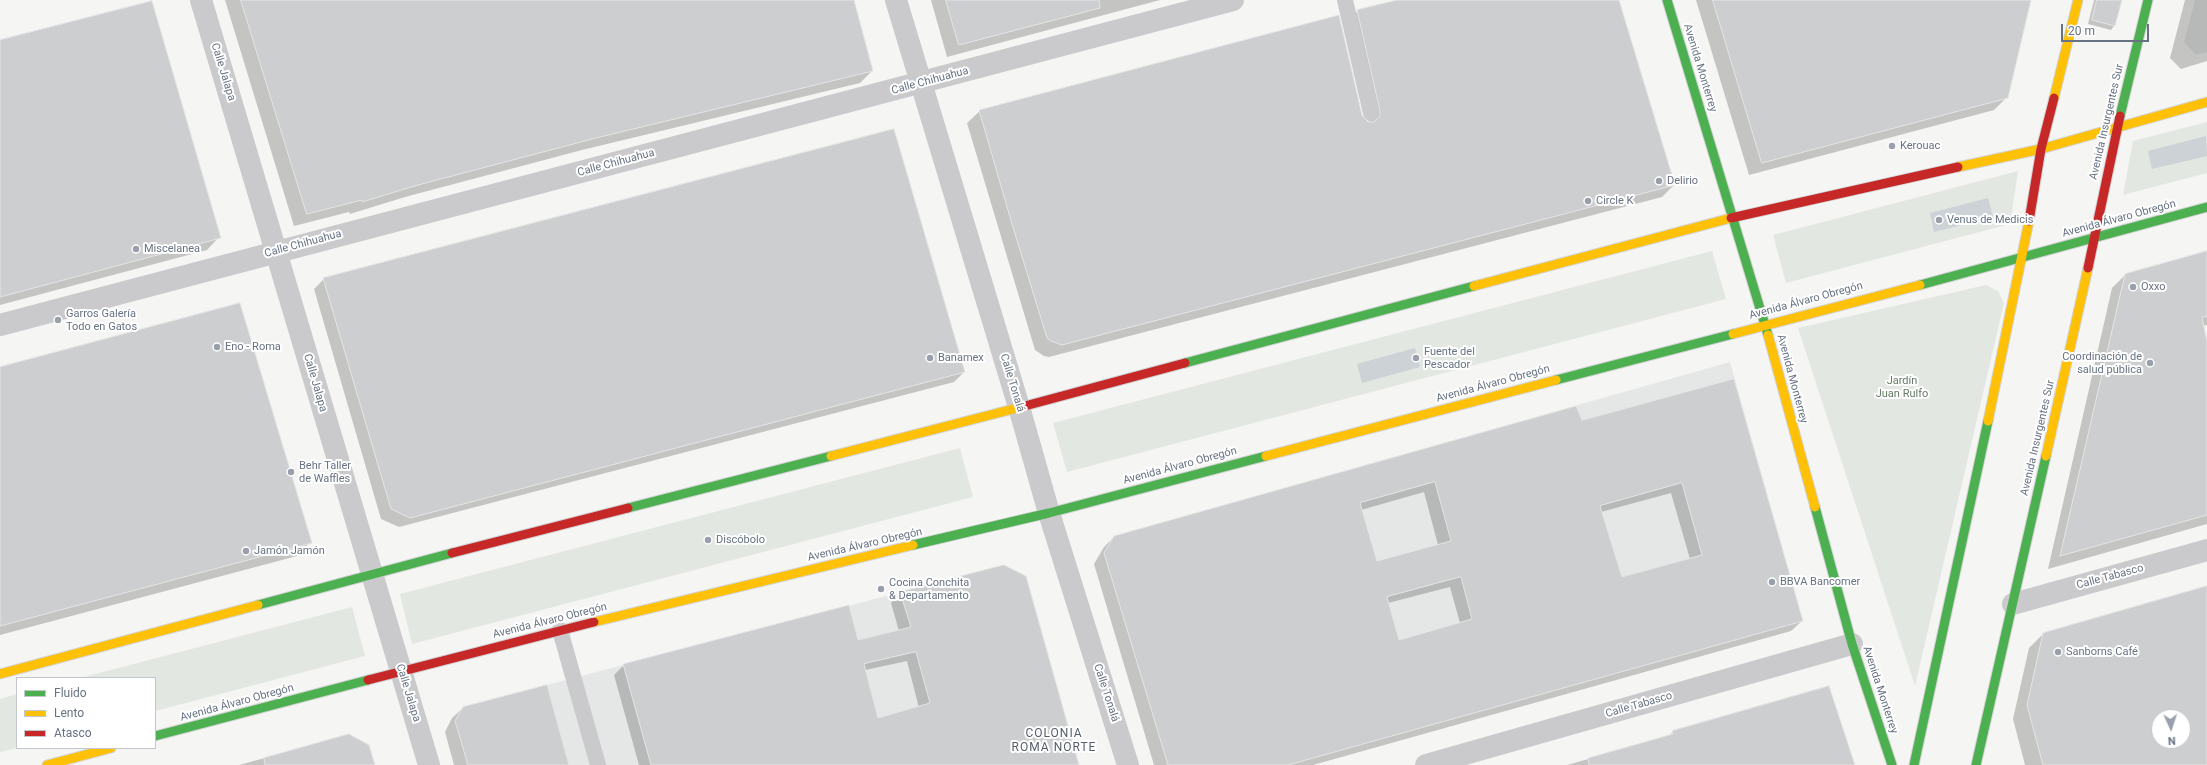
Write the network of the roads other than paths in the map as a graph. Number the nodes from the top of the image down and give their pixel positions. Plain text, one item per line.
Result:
1 (201, 0) edge
2 (896, 0) edge
3 (1233, 0) edge
4 (1345, 0) edge
5 (1667, 0) edge
6 (2078, 0) edge
7 (2148, 0) edge
8 (921, 84) junction
9 (2207, 102) edge
10 (1371, 113) dead end
11 (2117, 128) junction
12 (2041, 148) junction
13 (2207, 207) edge
14 (1733, 217) junction
15 (2095, 238) junction
16 (276, 251) junction
17 (2023, 258) junction
18 (1765, 324) junction
19 (0, 325) edge
20 (1020, 406) junction
21 (1049, 513) junction
22 (2207, 550) edge
23 (372, 574) junction
24 (2013, 604) junction
25 (560, 630) junction
26 (1852, 644) junction
27 (402, 672) junction
28 (0, 674) edge
29 (156, 736) edge
30 (107, 749) edge
31 (47, 765) edge
32 (429, 765) edge
33 (598, 765) edge
34 (1128, 765) edge
35 (1426, 765) edge
36 (1892, 765) edge
37 (1914, 765) edge
38 (1976, 765) edge

1 - 16 street, Calle Jalapa
2 - 8 street, Calle Tonalá
3 - 8 street, Calle Chihuahua
4 - 10 lane
5 - 14 main road, Avenida Monterrey
6 - 12 main road
7 - 11 main road, Avenida Insurgentes Sur
8 - 16 street, Calle Chihuahua
8 - 20 street, Calle Tonalá
9 - 11 main road
11 - 12 main road
11 - 15 main road, Avenida Insurgentes Sur
12 - 14 main road
12 - 17 main road
13 - 15 main road, Avenida Álvaro Obregón
14 - 18 main road, Avenida Monterrey
14 - 20 main road
15 - 17 main road, Avenida Álvaro Obregón
15 - 24 main road, Avenida Insurgentes Sur
16 - 19 street, Calle Chihuahua
16 - 23 street, Calle Jalapa
17 - 18 main road, Avenida Álvaro Obregón
17 - 37 main road
18 - 21 main road, Avenida Álvaro Obregón
18 - 26 main road, Avenida Monterrey
20 - 21 street, Calle Tonalá
20 - 23 main road
21 - 25 main road, Avenida Álvaro Obregón
21 - 34 street, Calle Tonalá
22 - 24 street, Calle Tabasco
23 - 27 street, Calle Jalapa
23 - 28 main road
24 - 38 main road, Avenida Insurgentes Sur
25 - 27 main road, Avenida Álvaro Obregón
25 - 33 lane
26 - 35 street, Calle Tabasco
26 - 36 main road, Avenida Monterrey
27 - 29 main road, Avenida Álvaro Obregón
27 - 32 street, Calle Jalapa
30 - 31 main road

